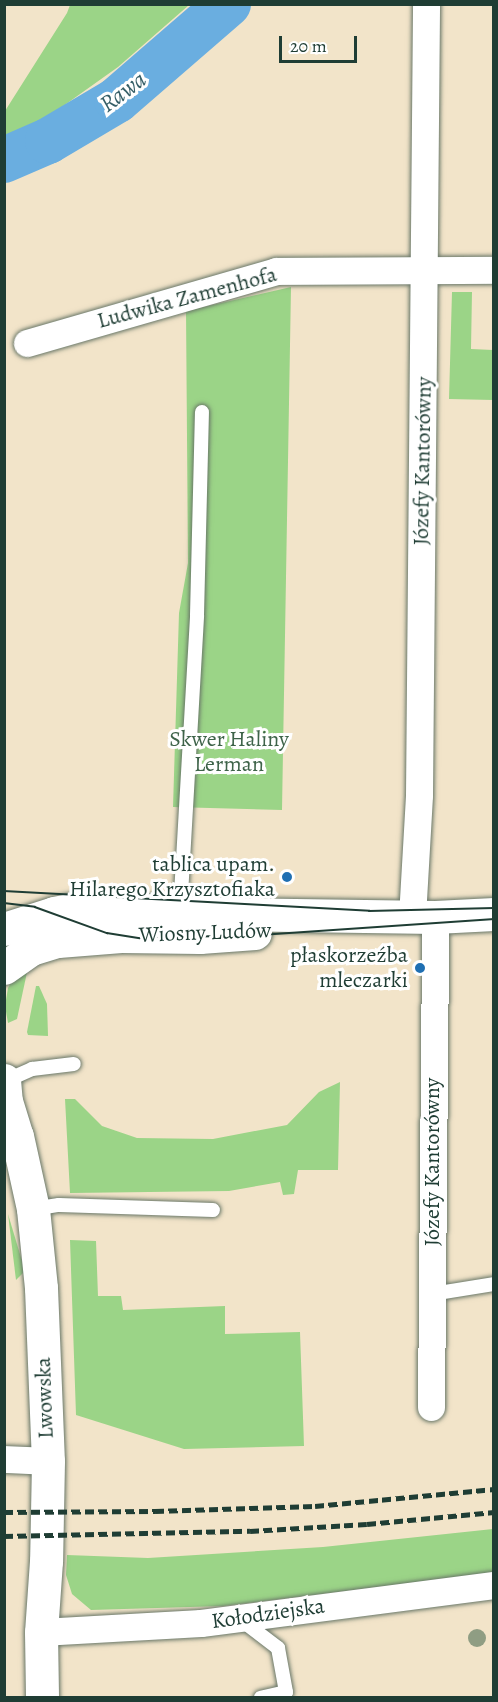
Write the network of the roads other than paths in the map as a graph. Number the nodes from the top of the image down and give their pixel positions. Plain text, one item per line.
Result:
1 (426, 4) edge
2 (425, 270) junction
3 (494, 270) edge
4 (27, 343) dead end
5 (202, 412) dead end
6 (494, 914) edge
7 (424, 917) junction
8 (172, 924) junction
9 (4, 929) edge
10 (4, 968) edge
11 (74, 1064) dead end
12 (5, 1090) edge
13 (33, 1209) junction
14 (213, 1210) dead end
15 (494, 1284) edge
16 (432, 1294) junction
17 (431, 1407) dead end
18 (4, 1460) edge
19 (48, 1461) junction
20 (494, 1585) edge
21 (239, 1619) junction
22 (41, 1632) junction
23 (42, 1698) edge
24 (261, 1698) edge

1 - 2 street, Józefy Kantorówny
2 - 3 street, Ludwika Zamenhofa
2 - 4 street, Ludwika Zamenhofa
2 - 7 street, Józefy Kantorówny
5 - 8 lane
6 - 7 street, Wiosny Ludów
7 - 8 street, Wiosny Ludów
7 - 16 street, Józefy Kantorówny
8 - 9 street, Wiosny Ludów
8 - 10 street, Wiosny Ludów
11 - 12 lane
12 - 13 street, Lwowska
13 - 14 lane
13 - 19 street, Lwowska
15 - 16 lane
16 - 17 street, Józefy Kantorówny
18 - 19 street
19 - 22 street, Lwowska
20 - 21 street, Kołodziejska
21 - 22 street, Kołodziejska
21 - 24 lane
22 - 23 street, Lwowska

